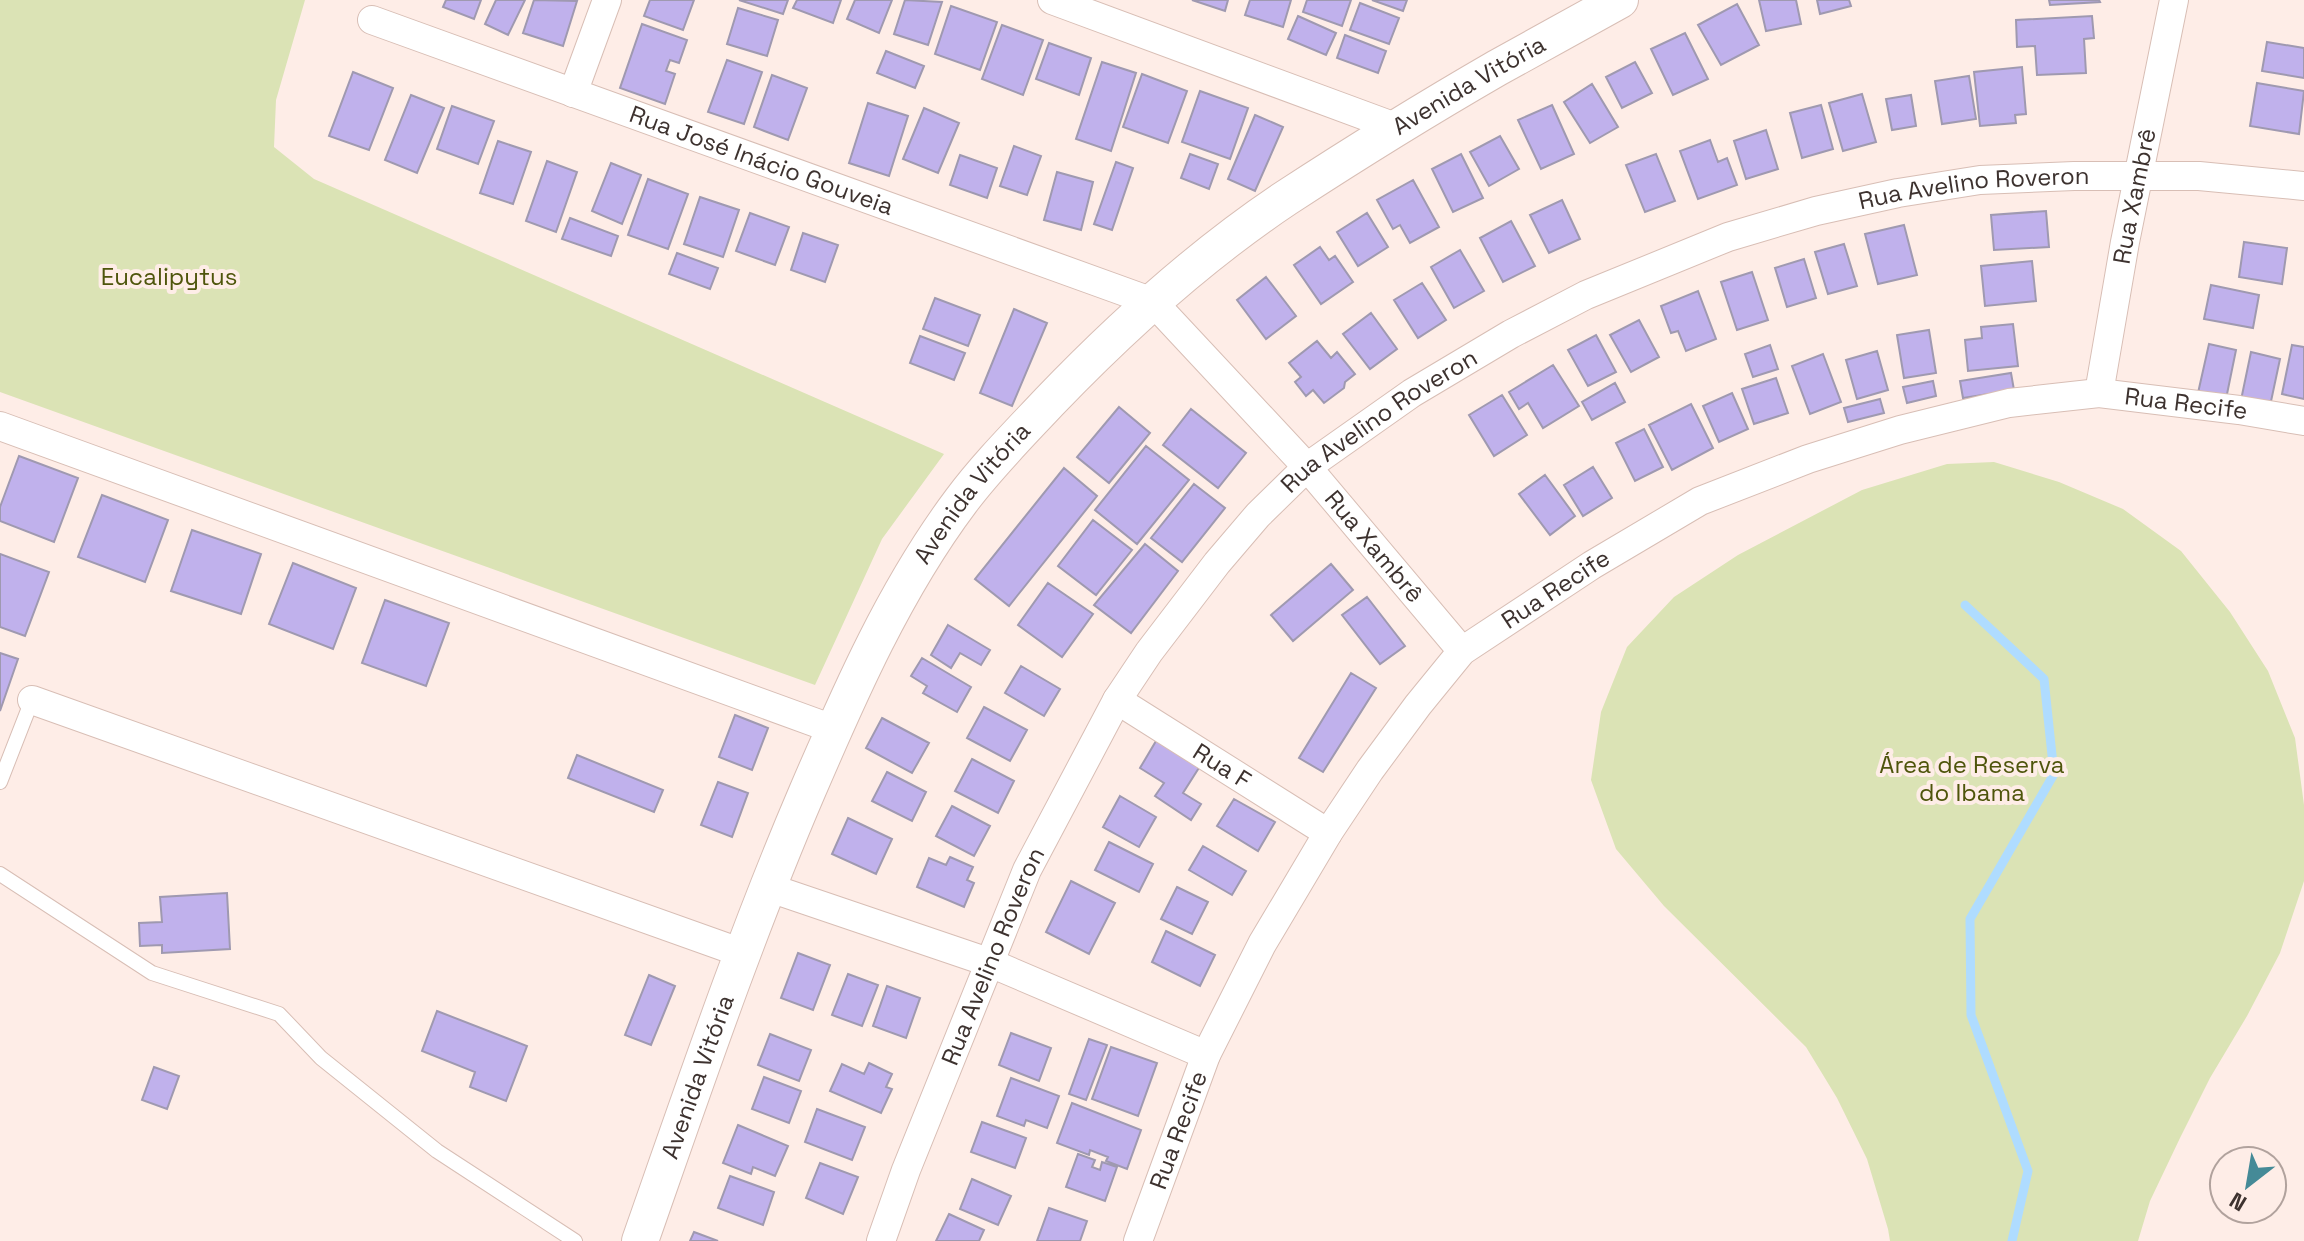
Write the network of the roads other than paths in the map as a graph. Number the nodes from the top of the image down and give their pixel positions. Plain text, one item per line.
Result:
1 (607, 0) edge
2 (1052, 0) edge
3 (1620, 0) edge
4 (2174, 0) edge
5 (372, 20) dead end
6 (573, 93) junction
7 (1398, 128) junction
8 (2139, 176) junction
9 (2304, 186) edge
10 (1153, 302) junction
11 (2099, 393) junction
12 (2304, 421) edge
13 (0, 426) edge
14 (1307, 467) junction
15 (1462, 651) junction
16 (32, 700) joint
17 (1117, 700) junction
18 (833, 729) junction
19 (0, 782) edge
20 (1328, 833) junction
21 (0, 874) edge
22 (767, 887) junction
23 (742, 953) junction
24 (988, 962) junction
25 (1206, 1055) junction
26 (575, 1241) edge
27 (640, 1241) edge
28 (881, 1241) edge
29 (1138, 1241) edge

1 - 6 street
2 - 7 street
3 - 7 street, Avenida Vitória
4 - 8 street, Rua Xambrê
5 - 6 street, Rua José Inácio Gouveia
6 - 10 street, Rua José Inácio Gouveia
7 - 10 street, Avenida Vitória
8 - 9 street, Rua Avelino Roveron
8 - 11 street, Rua Xambrê
8 - 14 street, Rua Avelino Roveron
10 - 14 street, Rua Xambrê
10 - 18 street, Avenida Vitória
11 - 12 street, Rua Recife
11 - 15 street, Rua Recife
13 - 18 street
14 - 15 street, Rua Xambrê
14 - 17 street, Rua Avelino Roveron
15 - 20 street, Rua Recife
16 - 19 lane
16 - 23 street
17 - 20 street, Rua F
17 - 24 street, Rua Avelino Roveron
18 - 22 street, Avenida Vitória
20 - 25 street, Rua Recife
21 - 26 lane
22 - 23 street, Avenida Vitória
22 - 24 street
23 - 27 street, Avenida Vitória
24 - 25 street
24 - 28 street, Rua Avelino Roveron
25 - 29 street, Rua Recife

